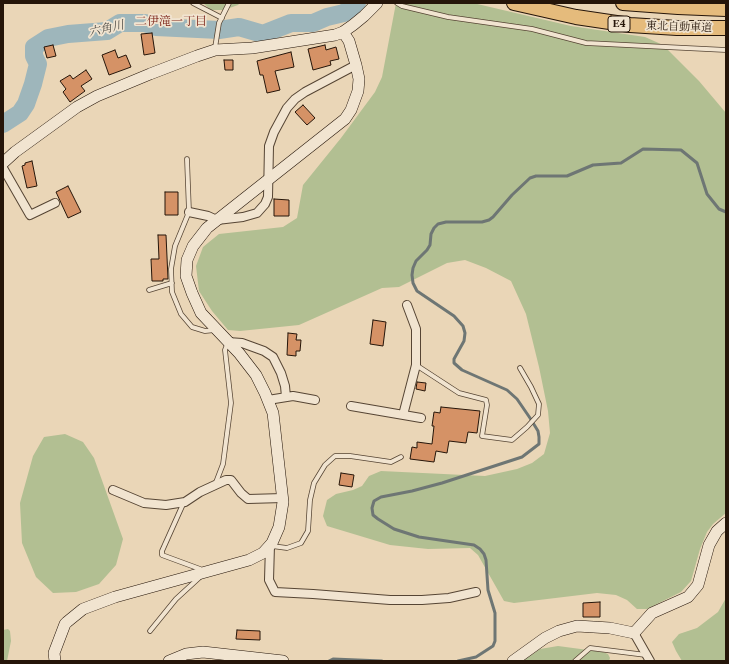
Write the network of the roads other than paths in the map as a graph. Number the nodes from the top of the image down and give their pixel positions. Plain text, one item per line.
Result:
1 (193, 3) edge
2 (229, 3) edge
3 (377, 3) edge
4 (397, 3) edge
5 (514, 3) edge
6 (624, 3) edge
7 (726, 9) edge
8 (222, 18) junction
9 (726, 28) edge
10 (343, 32) junction
11 (215, 50) junction
12 (726, 50) edge
13 (356, 65) junction
14 (187, 159) dead end
15 (3, 163) edge
16 (3, 168) edge
17 (268, 179) junction
18 (55, 203) dead end
19 (189, 212) junction
20 (216, 220) junction
21 (172, 283) junction
22 (149, 290) dead end
23 (407, 305) dead end
24 (217, 329) junction
25 (228, 342) junction
26 (416, 365) junction
27 (520, 368) dead end
28 (286, 397) junction
29 (268, 400) junction
30 (315, 400) dead end
31 (351, 406) dead end
32 (403, 415) junction
33 (421, 418) dead end
34 (401, 457) dead end
35 (215, 485) junction
36 (113, 490) dead end
37 (283, 498) junction
38 (185, 502) junction
39 (726, 523) edge
40 (270, 545) junction
41 (204, 573) junction
42 (476, 592) dead end
43 (150, 631) dead end
44 (634, 633) junction
45 (52, 658) edge
46 (648, 658) edge
47 (169, 661) edge
48 (283, 661) edge
49 (513, 661) edge
50 (575, 661) edge

1 - 8 lane
2 - 8 lane
3 - 10 street
4 - 12 lane
5 - 9 highway, 東北自動車道 / E4
6 - 7 highway, 東北自動車道 / E4
8 - 11 lane
10 - 11 street
10 - 13 street
11 - 15 street
13 - 17 street
13 - 17 street
14 - 19 lane
16 - 18 street
17 - 20 street
17 - 20 street
19 - 20 street
19 - 21 lane
20 - 24 street
21 - 22 lane
21 - 24 lane
23 - 26 street
24 - 25 street
25 - 28 street
25 - 29 street
25 - 35 lane
26 - 27 lane
26 - 32 street
28 - 29 street
28 - 30 street
29 - 37 street
31 - 32 street
32 - 33 street
34 - 40 lane
35 - 37 street
35 - 38 street
36 - 38 street
37 - 40 street
38 - 41 lane
39 - 44 street
40 - 41 street
40 - 42 street
41 - 43 lane
41 - 45 street
44 - 46 street
44 - 49 street
46 - 50 lane
47 - 48 street

